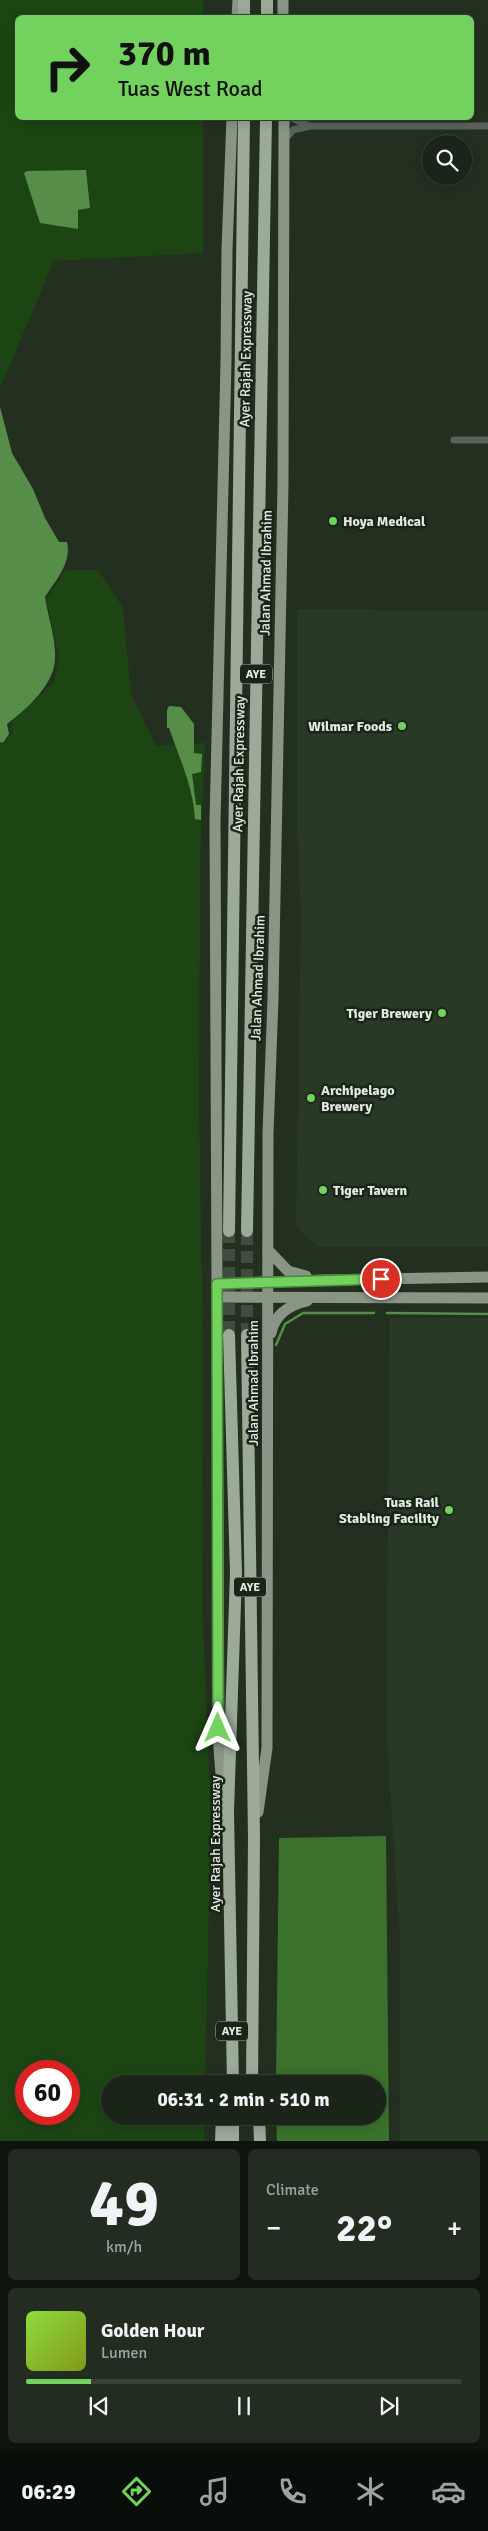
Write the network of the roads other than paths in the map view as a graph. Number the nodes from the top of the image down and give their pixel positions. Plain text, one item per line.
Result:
1 (238, 0) edge
2 (244, 0) edge
3 (267, 0) edge
4 (283, 0) edge
5 (237, 15) edge
6 (244, 15) edge
7 (267, 15) edge
8 (284, 15) edge
9 (232, 120) edge
10 (244, 120) edge
11 (266, 120) edge
12 (284, 120) edge
13 (296, 120) edge
14 (310, 126) junction
15 (488, 126) edge
16 (283, 141) junction
17 (454, 440) dead end
18 (488, 440) edge
19 (229, 1231) tunnel mouth
20 (247, 1231) tunnel mouth
21 (268, 1250) junction
22 (488, 1277) edge
23 (323, 1280) junction
24 (268, 1283) junction
25 (217, 1284) junction
26 (268, 1296) junction
27 (324, 1296) junction
28 (217, 1297) junction
29 (488, 1298) edge
30 (229, 1335) tunnel mouth
31 (246, 1335) tunnel mouth
32 (268, 1342) junction
33 (228, 1811) junction
34 (254, 1838) junction
35 (232, 1977) junction
36 (225, 2075) edge
37 (233, 2075) edge
38 (252, 2075) edge
39 (222, 2125) edge
40 (233, 2125) edge
41 (251, 2125) edge
42 (259, 2125) edge
43 (221, 2141) edge
44 (233, 2141) edge
45 (252, 2141) edge
46 (260, 2141) edge

1 - 5 main road
2 - 6 highway
3 - 7 highway
4 - 8 main road
9 - 25 main road
10 - 19 highway, Ayer Rajah Expressway / AYE
11 - 20 highway, Ayer Rajah Expressway / AYE
12 - 16 main road, Jalan Ahmad Ibrahim
13 - 14 street
14 - 15 street
14 - 16 street
16 - 21 main road, Jalan Ahmad Ibrahim
17 - 18 street
21 - 23 main road
21 - 24 main road, Jalan Ahmad Ibrahim
22 - 23 main road
23 - 24 main road
24 - 25 main road
24 - 26 main road, Jalan Ahmad Ibrahim
25 - 28 main road
26 - 27 main road
26 - 28 main road
26 - 32 main road, Jalan Ahmad Ibrahim
27 - 29 main road
27 - 32 main road
28 - 33 main road
30 - 33 highway, Ayer Rajah Expressway / AYE
31 - 34 highway, AYE
32 - 34 main road, Jalan Ahmad Ibrahim
33 - 35 highway, Ayer Rajah Expressway / AYE
34 - 38 highway, AYE
35 - 36 highway
35 - 37 highway, Ayer Rajah Expressway / AYE
39 - 43 highway
40 - 44 highway
41 - 45 highway
42 - 46 highway

